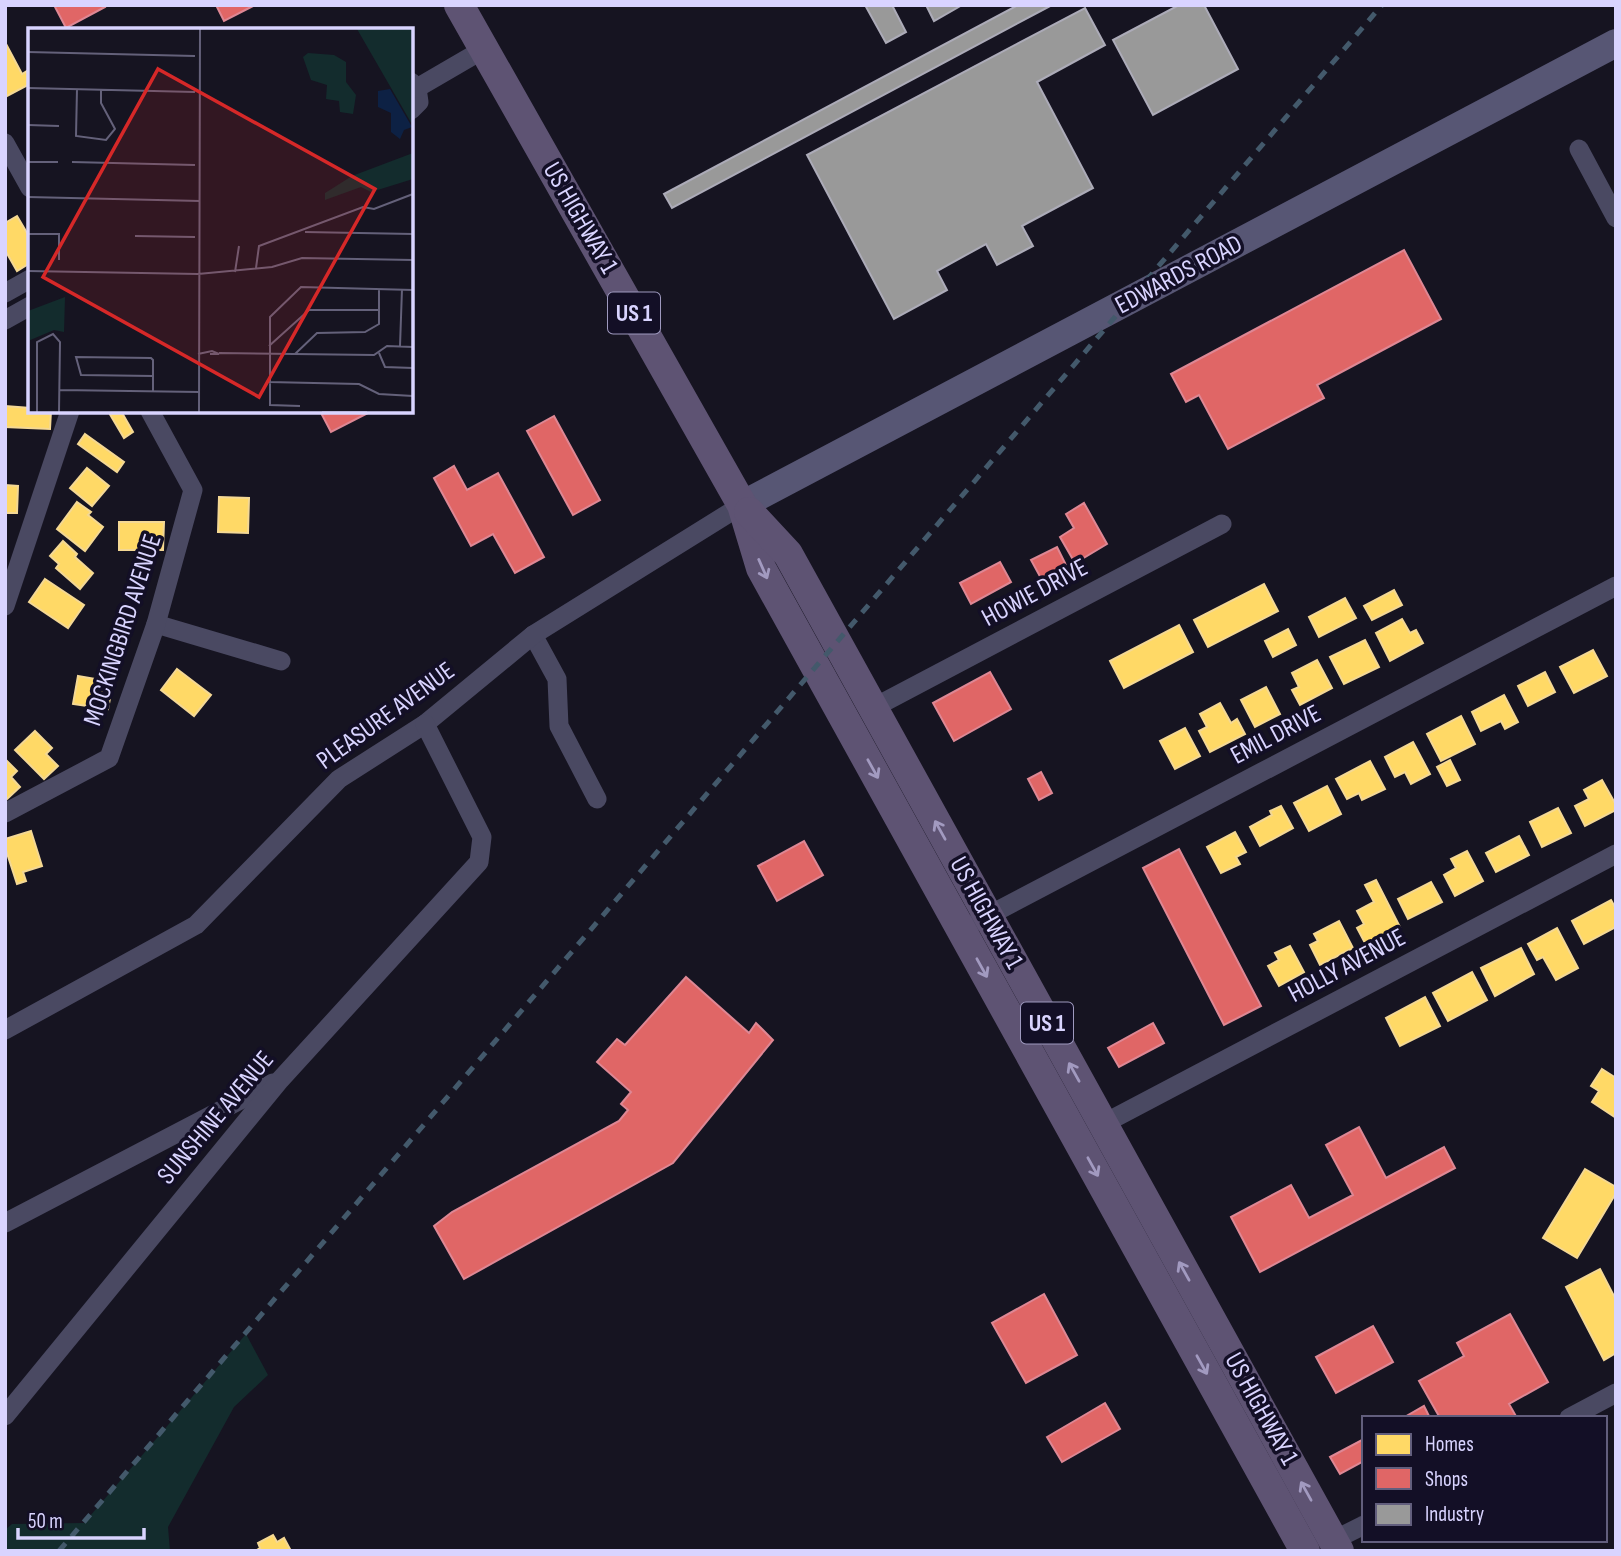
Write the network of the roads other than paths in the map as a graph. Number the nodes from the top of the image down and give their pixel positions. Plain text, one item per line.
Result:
1 (459, 5) edge
2 (1616, 43) edge
3 (484, 49) junction
4 (414, 85) edge
5 (413, 108) edge
6 (5, 143) edge
7 (1579, 149) dead end
8 (28, 184) edge
9 (1616, 218) edge
10 (28, 280) edge
11 (5, 293) edge
12 (28, 307) edge
13 (5, 320) edge
14 (69, 413) edge
15 (151, 413) edge
16 (742, 505) junction
17 (1222, 524) dead end
18 (1616, 586) edge
19 (5, 606) edge
20 (156, 624) junction
21 (533, 635) junction
22 (281, 661) dead end
23 (873, 708) junction
24 (425, 724) junction
25 (597, 799) dead end
26 (5, 813) edge
27 (1616, 854) edge
28 (987, 916) junction
29 (961, 930) junction
30 (5, 1030) edge
31 (280, 1080) junction
32 (1103, 1124) junction
33 (5, 1223) edge
34 (1169, 1305) junction
35 (1213, 1322) junction
36 (1616, 1393) edge
37 (5, 1416) edge
38 (1573, 1416) edge
39 (1362, 1527) edge
40 (1337, 1546) edge
41 (1306, 1551) edge

1 - 3 main road, US HIGHWAY 1 / US 1
2 - 16 main road, EDWARDS ROAD
3 - 4 street
3 - 16 main road, US HIGHWAY 1 / US 1
4 - 5 street
6 - 8 street
7 - 9 street
10 - 11 street
12 - 13 street
14 - 19 street
15 - 20 street, MOCKINGBIRD AVENUE
16 - 21 street, PLEASURE AVENUE
16 - 23 main road, US HIGHWAY 1 / US 1
16 -> 29 main road, US HIGHWAY 1 / US 1
17 - 23 street, HOWIE DRIVE
18 - 28 street, EMIL DRIVE
20 - 22 street
20 - 26 street, MOCKINGBIRD AVENUE
21 - 24 street, PLEASURE AVENUE
21 - 25 street
28 -> 23 main road, US HIGHWAY 1 / US 1
24 - 30 street, PLEASURE AVENUE
24 - 31 street, SUNSHINE AVENUE
27 - 32 street, HOLLY AVENUE
28 - 29 street, EMIL DRIVE
32 -> 28 main road, US HIGHWAY 1 / US 1
29 -> 34 main road, US HIGHWAY 1 / US 1
31 - 33 street
31 - 37 street, SUNSHINE AVENUE
35 -> 32 main road, US HIGHWAY 1 / US 1
34 - 35 main road
34 -> 41 main road, US HIGHWAY 1 / US 1
40 -> 35 main road, US HIGHWAY 1 / US 1
36 - 38 street
39 - 40 street

